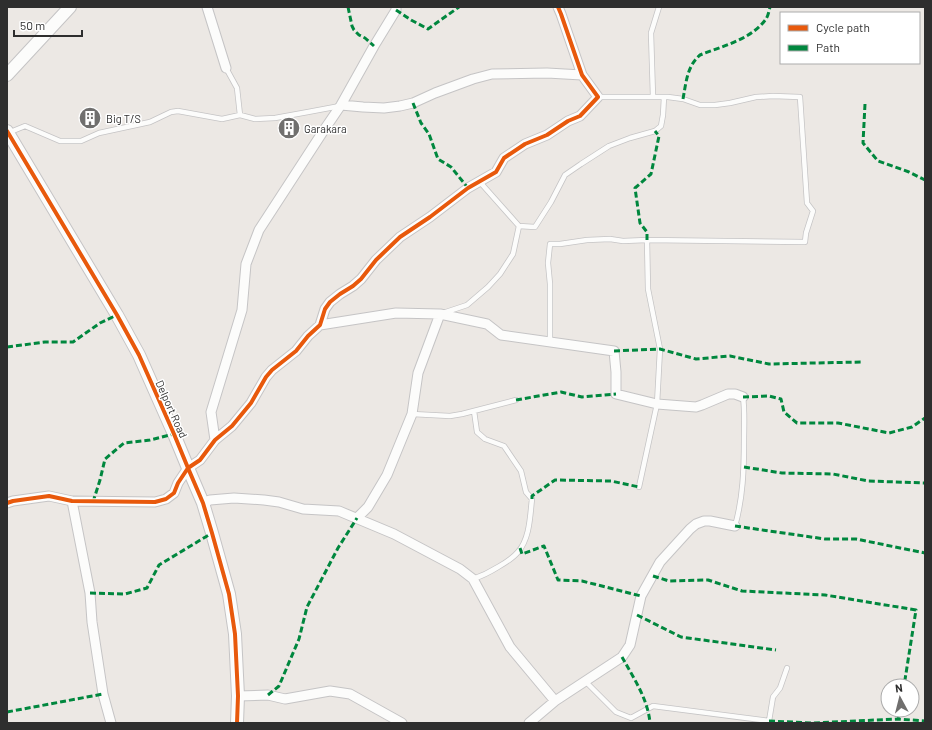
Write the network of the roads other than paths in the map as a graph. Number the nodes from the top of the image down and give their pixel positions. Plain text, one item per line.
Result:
1 (70, 7) edge
2 (207, 7) edge
3 (396, 7) edge
4 (558, 7) edge
5 (659, 7) edge
6 (226, 68) joint
7 (7, 75) edge
8 (582, 75) junction
9 (598, 97) junction
10 (653, 97) junction
11 (664, 97) junction
12 (342, 105) junction
13 (240, 115) junction
14 (8, 132) edge
15 (479, 181) junction
16 (519, 226) junction
17 (647, 240) junction
18 (440, 314) junction
19 (320, 325) junction
20 (550, 342) junction
21 (743, 397) joint
22 (516, 400) dead end
23 (657, 404) junction
24 (474, 411) junction
25 (412, 414) junction
26 (215, 440) junction
27 (188, 468) junction
28 (639, 487) dead end
29 (72, 501) junction
30 (7, 503) edge
31 (203, 503) junction
32 (357, 518) junction
33 (735, 526) joint
34 (473, 579) junction
35 (787, 668) dead end
36 (585, 681) junction
37 (238, 696) junction
38 (555, 701) junction
39 (111, 723) edge
40 (237, 723) edge
41 (402, 723) edge
42 (529, 723) edge

1 - 7 street
2 - 6 street
3 - 12 street
4 - 8 street
5 - 10 lane
6 - 13 lane
8 - 9 street
8 - 12 street
9 - 10 lane
9 - 15 street
10 - 11 lane
11 - 16 lane
11 - 17 lane
12 - 13 lane
12 - 26 street
13 - 14 lane
14 - 27 street, Delport Road
15 - 16 lane
15 - 19 street
16 - 18 lane
17 - 20 lane
17 - 23 lane
18 - 19 street
18 - 20 street
18 - 25 street
19 - 26 street
20 - 23 street
21 - 23 street
21 - 33 lane
22 - 24 lane
23 - 28 lane
24 - 25 lane
24 - 34 lane
25 - 32 street
26 - 27 street
27 - 29 street
27 - 31 street, Delport Road
29 - 30 street
29 - 39 street
31 - 32 street
31 - 37 street, Delport Road
32 - 34 street
33 - 36 street
34 - 38 street
35 - 36 lane
36 - 38 street
37 - 40 street, Delport Road
37 - 41 street
38 - 42 street

